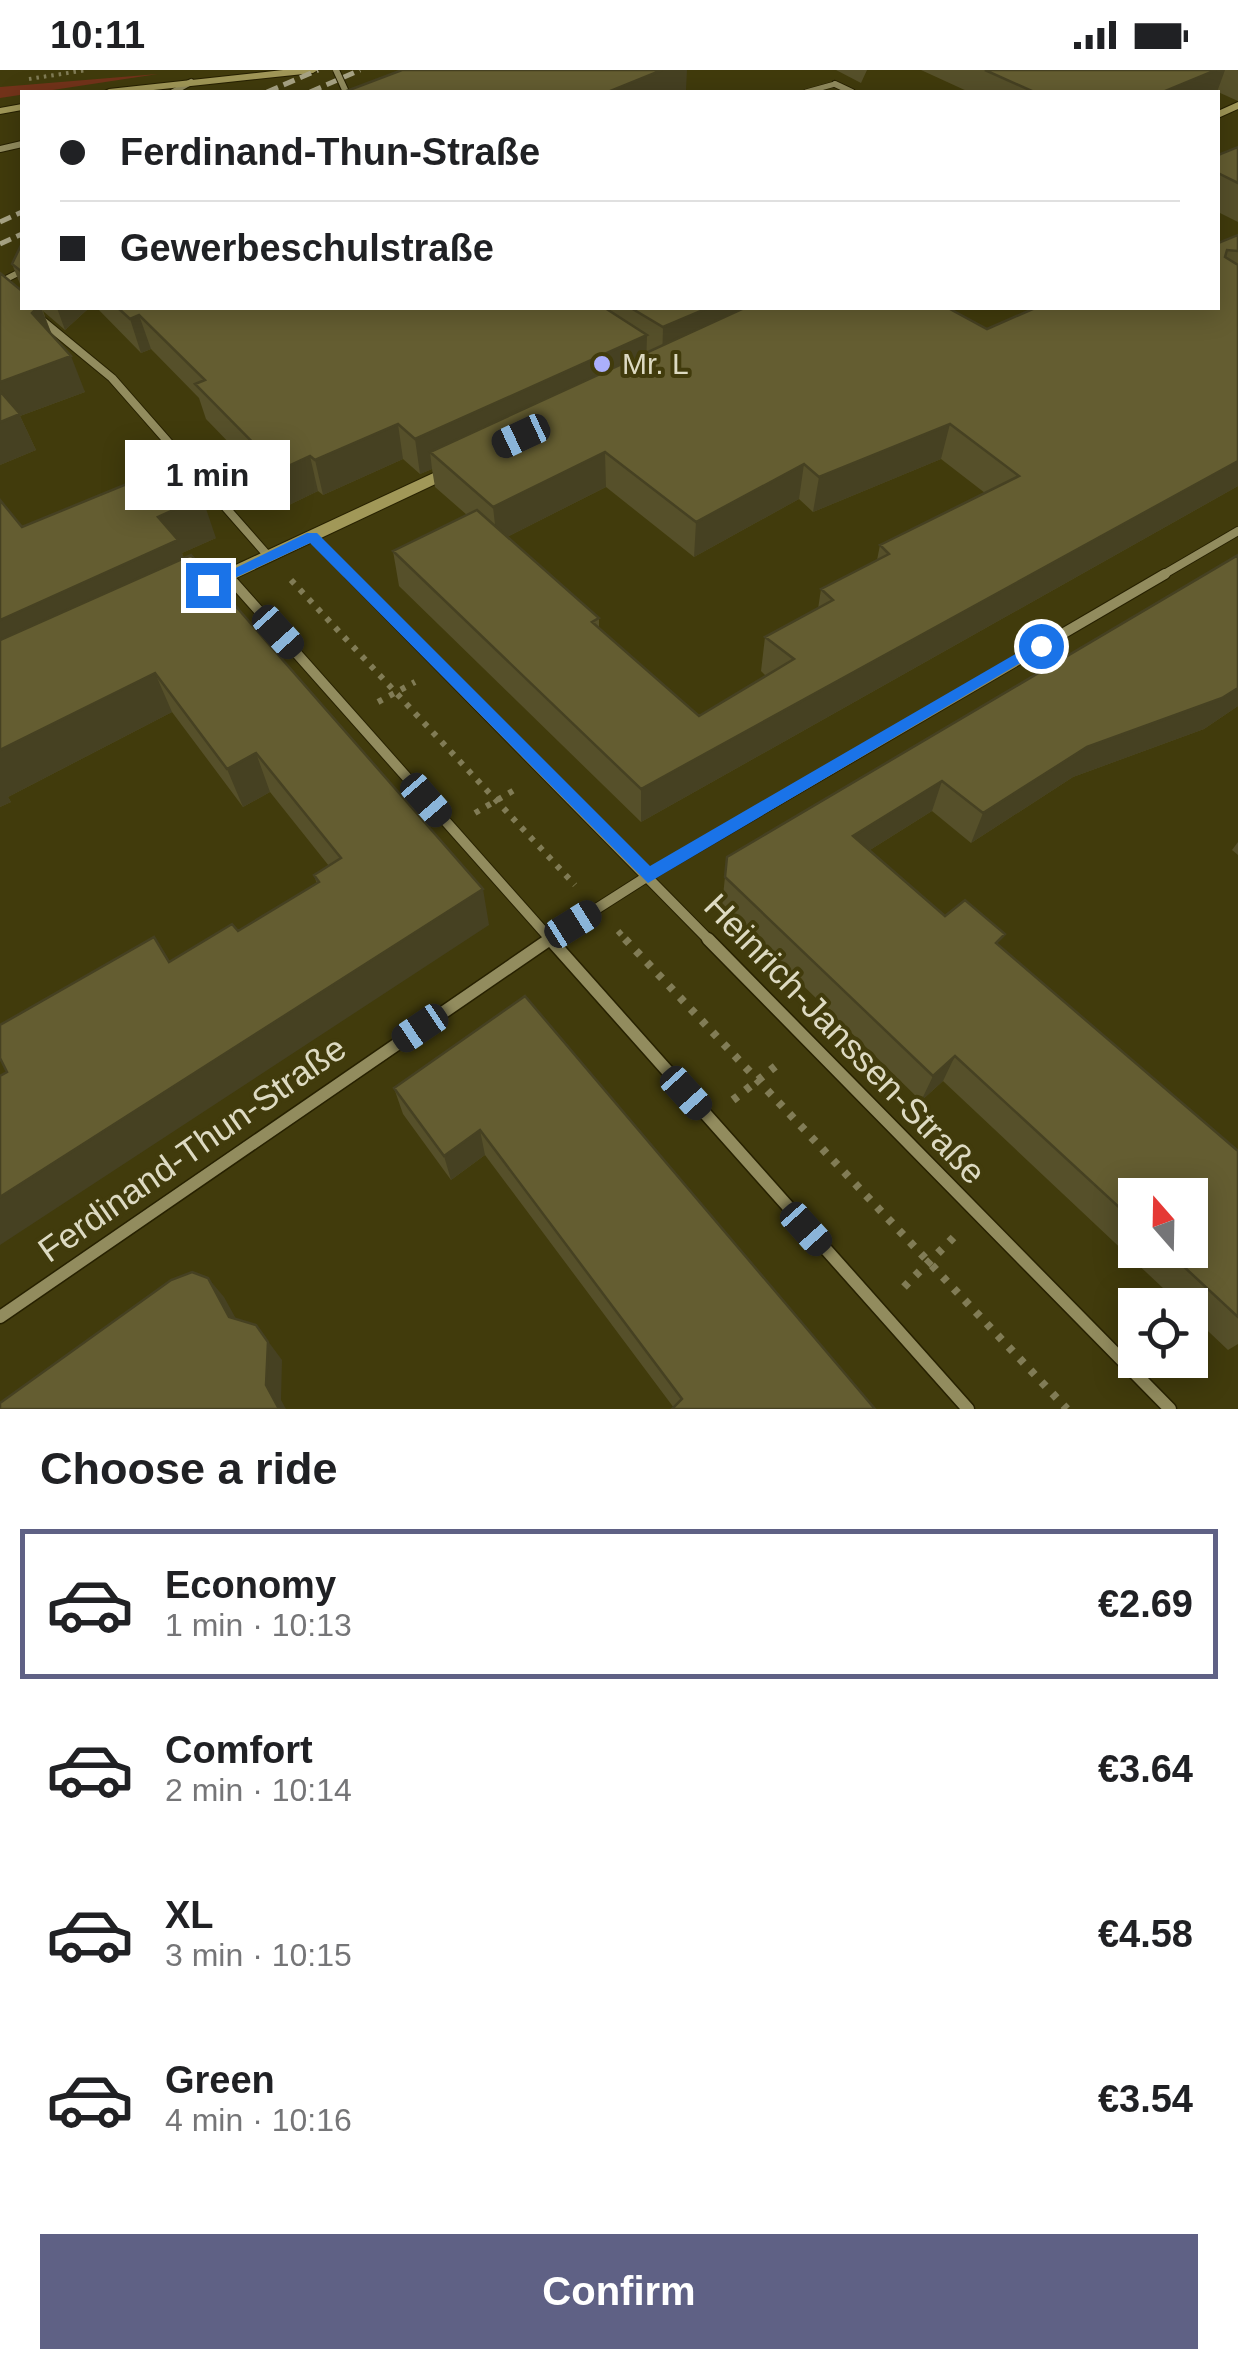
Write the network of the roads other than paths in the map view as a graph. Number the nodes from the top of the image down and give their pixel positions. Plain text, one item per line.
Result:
1 (313, 70) edge
2 (294, 72) edge
3 (191, 82) junction
4 (835, 84) joint
5 (125, 90) edge
6 (177, 90) edge
7 (813, 90) edge
8 (848, 90) edge
9 (0, 284) edge
10 (11, 295) edge
11 (29, 310) edge
12 (469, 462) edge
13 (1238, 530) edge
14 (312, 536) junction
15 (270, 557) junction
16 (228, 576) junction
17 (172, 602) edge
18 (648, 876) junction
19 (549, 939) junction
20 (0, 1317) edge
21 (968, 1409) edge
22 (1170, 1409) edge

1 - 2 street
2 - 3 street
3 - 5 street
3 - 6 street
4 - 7 lane
4 - 8 street
9 - 10 street
11 - 15 street
12 - 14 street
13 - 18 street, Ferdinand-Thun-Straße
14 - 15 street
14 - 18 street, Heinrich-Janssen-Straße
15 - 16 street
16 - 17 street
16 - 19 street
18 - 19 street, Ferdinand-Thun-Straße
18 - 22 street, Heinrich-Janssen-Straße
19 - 20 street, Ferdinand-Thun-Straße
19 - 21 street

